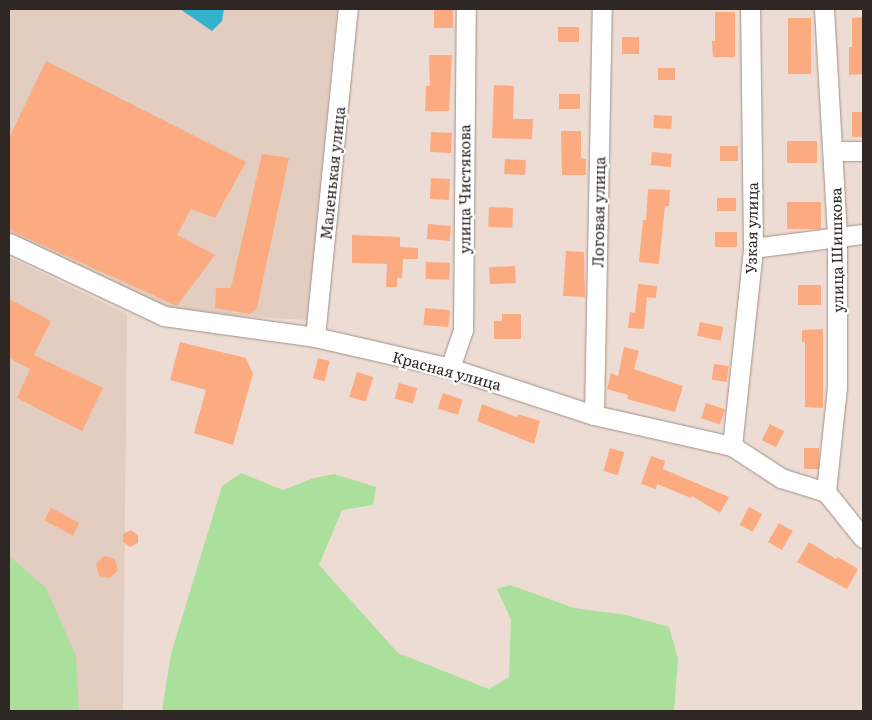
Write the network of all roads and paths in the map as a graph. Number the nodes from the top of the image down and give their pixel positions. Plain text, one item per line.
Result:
1 (348, 9) edge
2 (466, 9) edge
3 (602, 9) edge
4 (750, 9) edge
5 (824, 9) edge
6 (863, 150) edge
7 (832, 151) junction
8 (863, 234) edge
9 (837, 236) junction
10 (9, 243) edge
11 (753, 248) junction
12 (315, 338) junction
13 (450, 368) junction
14 (594, 415) junction
15 (732, 446) junction
16 (826, 492) junction
17 (863, 538) edge

1 - 12 street, Маленькая улица
2 - 13 street, улица Чистякова
3 - 14 street, Логовая улица
4 - 11 street, Узкая улица
5 - 7 street, улица Шишкова
6 - 7 street
7 - 9 street, улица Шишкова
8 - 9 street
9 - 11 street
9 - 16 street, улица Шишкова
10 - 12 street, Красная улица
11 - 15 street, Узкая улица
12 - 13 street, Красная улица
13 - 14 street, Красная улица
14 - 15 street, Красная улица
15 - 16 street, Красная улица
16 - 17 street

